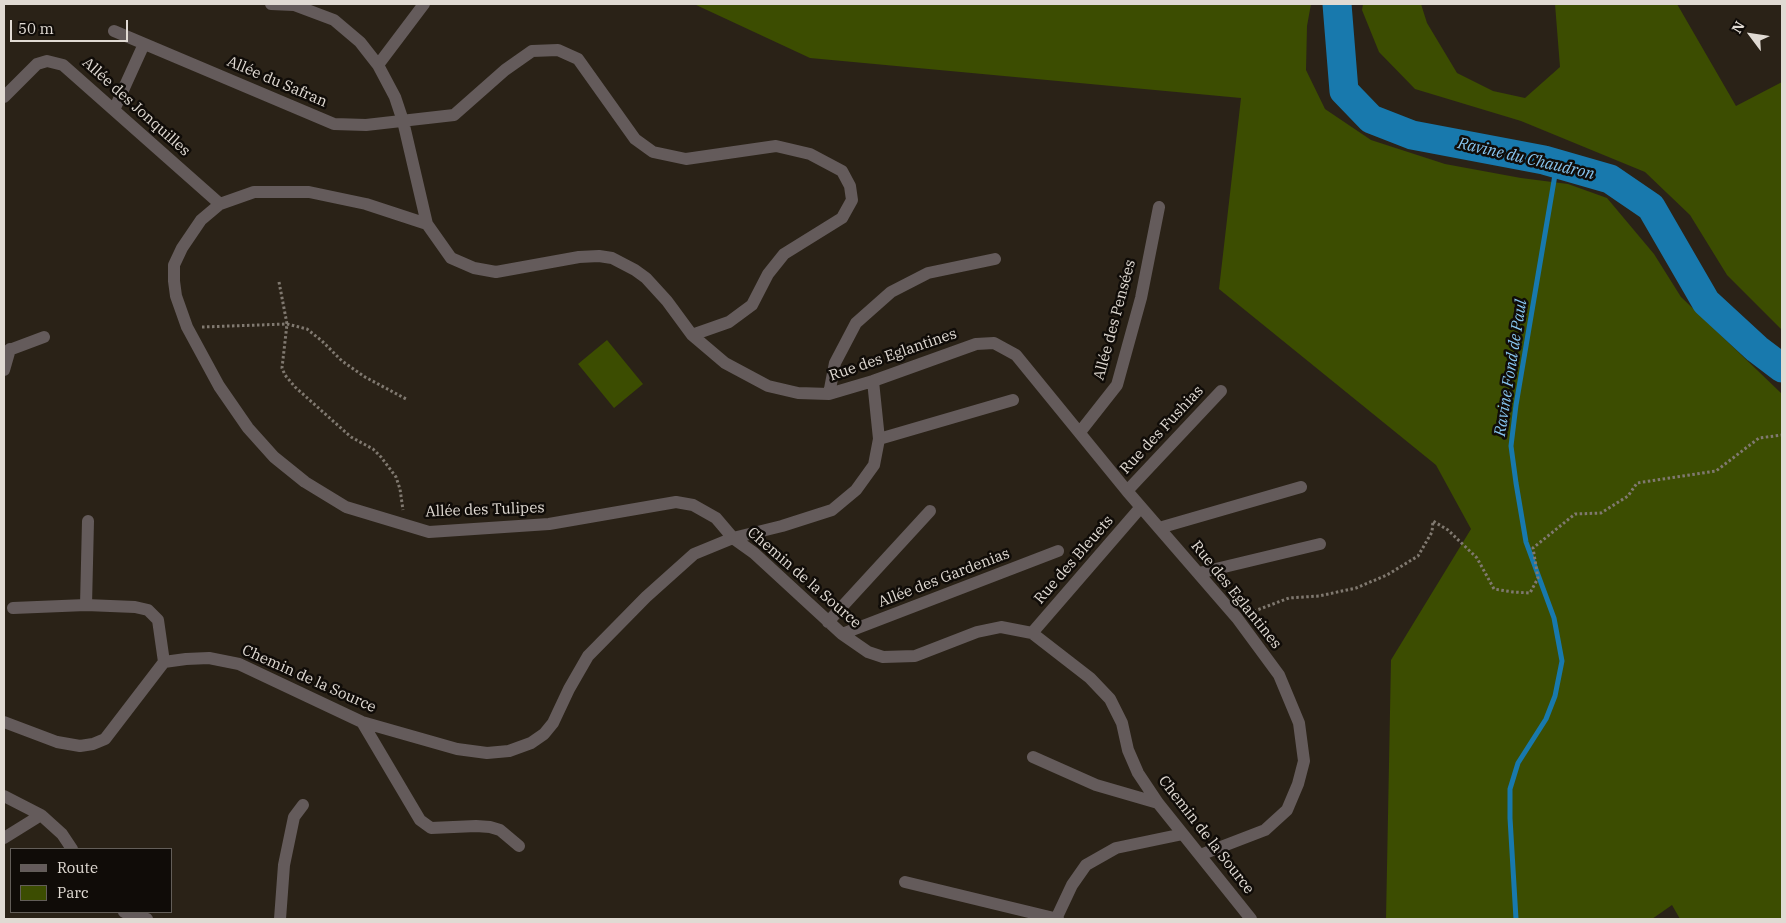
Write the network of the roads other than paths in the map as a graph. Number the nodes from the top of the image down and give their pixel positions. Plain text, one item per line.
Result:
1 (272, 4) edge
2 (424, 4) edge
3 (114, 31) dead end
4 (144, 44) junction
5 (378, 66) junction
6 (4, 97) edge
7 (114, 110) junction
8 (403, 121) junction
9 (220, 204) junction
10 (1159, 206) dead end
11 (427, 224) junction
12 (995, 260) dead end
13 (692, 335) junction
14 (44, 337) dead end
15 (7, 350) edge
16 (4, 370) edge
17 (873, 381) junction
18 (1222, 391) dead end
19 (829, 394) junction
20 (1013, 400) dead end
21 (1080, 432) junction
22 (880, 439) junction
23 (1302, 487) dead end
24 (1127, 491) junction
25 (1142, 507) junction
26 (930, 511) dead end
27 (88, 520) dead end
28 (1159, 528) junction
29 (733, 538) junction
30 (1320, 544) dead end
31 (1058, 552) dead end
32 (1199, 573) junction
33 (86, 605) junction
34 (13, 608) dead end
35 (828, 622) junction
36 (1032, 633) junction
37 (842, 634) junction
38 (164, 662) junction
39 (4, 722) edge
40 (362, 722) junction
41 (1033, 757) dead end
42 (4, 796) edge
43 (1158, 803) junction
44 (304, 805) dead end
45 (41, 815) junction
46 (1183, 834) junction
47 (4, 838) edge
48 (519, 846) dead end
49 (71, 848) edge
50 (1200, 854) junction
51 (905, 882) dead end
52 (127, 913) edge
53 (147, 919) edge
54 (280, 919) edge
55 (1057, 919) edge
56 (1251, 919) edge

1 - 5 street, Rue des Eglantines
2 - 5 street
3 - 4 street, Allée du Safran
4 - 7 street
4 - 8 street, Allée du Safran
5 - 8 street, Rue des Eglantines
6 - 7 street, Allée des Jonquilles
7 - 9 street, Allée des Jonquilles
8 - 11 street, Rue des Eglantines
8 - 13 street, Allée du Safran
9 - 11 street, Allée des Tulipes
9 - 29 street, Allée des Tulipes
10 - 21 street, Allée des Pensées
11 - 13 street, Rue des Eglantines
12 - 19 street
13 - 19 street, Rue des Eglantines
14 - 15 street
15 - 16 street
17 - 19 street, Rue des Eglantines
17 - 21 street, Rue des Eglantines
17 - 22 street
18 - 24 street, Rue des Fushias
20 - 22 street
21 - 24 street, Rue des Eglantines
22 - 29 street
23 - 28 street
24 - 25 street, Rue des Eglantines
25 - 28 street, Rue des Eglantines
25 - 36 street, Rue des Bleuets
26 - 35 street, Allée des Gardenias
27 - 33 street
28 - 32 street, Rue des Eglantines
29 - 35 street, Chemin de la Source
29 - 40 street, Chemin de la Source
30 - 32 street
31 - 37 street, Allée des Gardenias
32 - 50 street, Rue des Eglantines
33 - 34 street
33 - 38 street
35 - 37 street, Chemin de la Source
36 - 37 street, Chemin de la Source
36 - 43 street, Chemin de la Source
38 - 39 street
38 - 40 street, Chemin de la Source
40 - 48 street
41 - 43 street
42 - 45 street
43 - 46 street, Chemin de la Source
44 - 54 street
45 - 47 street
45 - 49 street
46 - 50 street, Chemin de la Source
46 - 55 street
50 - 56 street, Chemin de la Source
51 - 55 street
52 - 53 street

